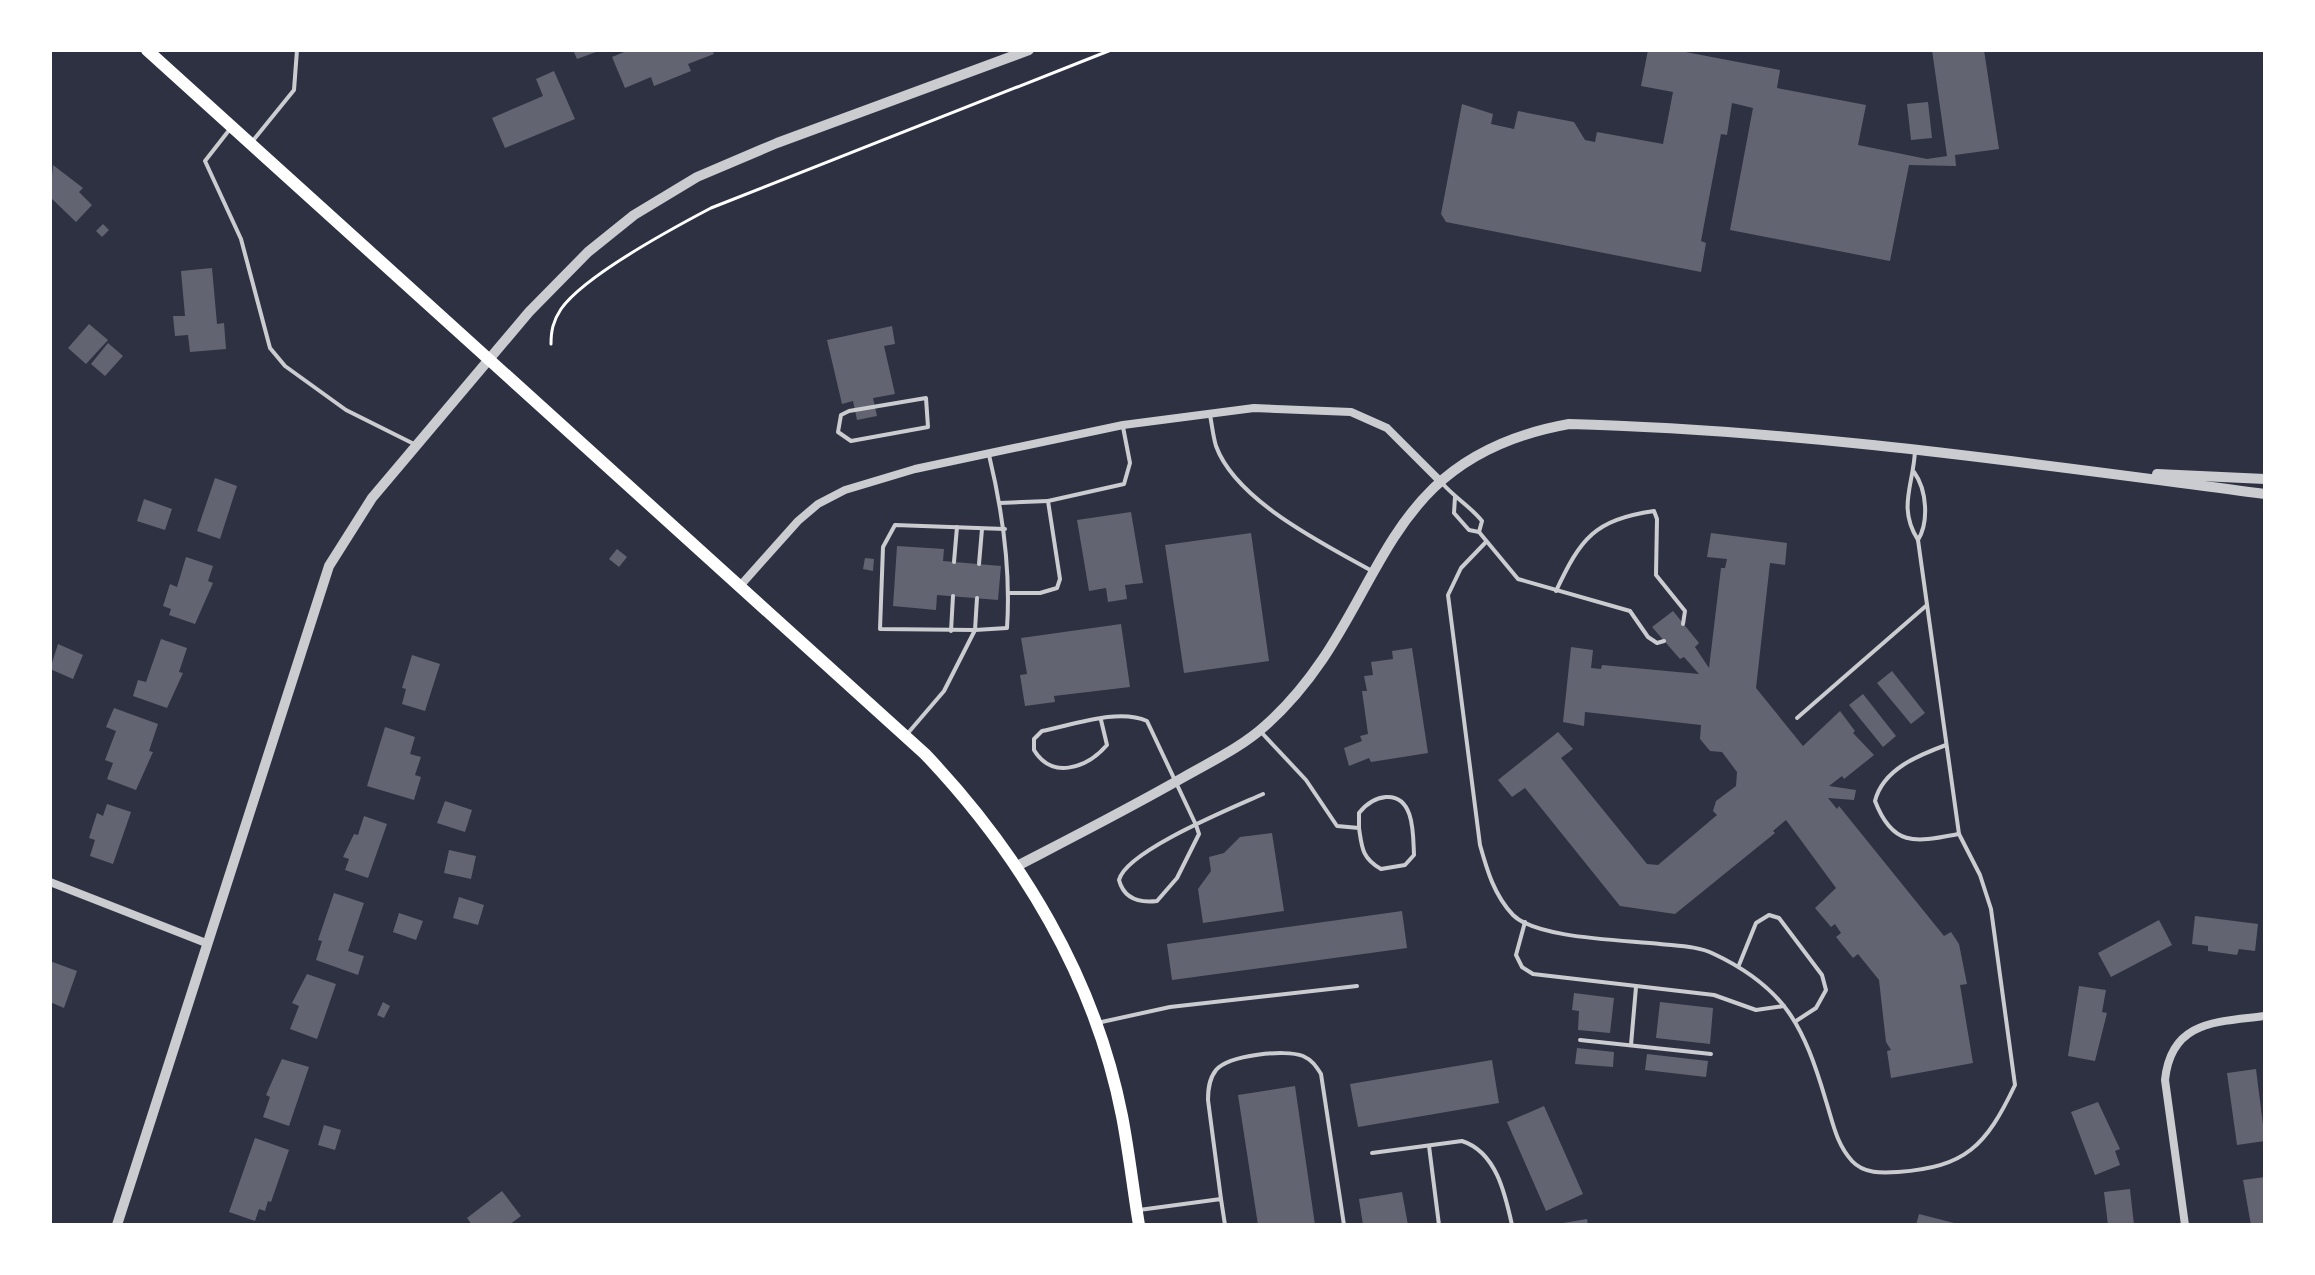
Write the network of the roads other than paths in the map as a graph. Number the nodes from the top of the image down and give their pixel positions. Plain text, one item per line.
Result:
1 (147, 50) edge
2 (297, 50) edge
3 (1029, 50) edge
4 (1001, 55) edge
5 (232, 127) junction
6 (250, 144) junction
7 (489, 359) junction
8 (926, 398) joint
9 (1209, 413) junction
10 (1123, 425) junction
11 (416, 445) junction
12 (1915, 450) junction
13 (989, 452) junction
14 (2079, 470) junction
15 (1914, 472) junction
16 (2265, 479) edge
17 (1440, 481) junction
18 (2265, 494) edge
19 (1455, 497) junction
20 (1048, 501) junction
21 (1000, 503) junction
22 (957, 527) junction
23 (982, 529) junction
24 (1005, 529) junction
25 (1479, 532) junction
26 (1918, 540) junction
27 (1486, 542) junction
28 (954, 562) dead end
29 (979, 564) dead end
30 (1372, 571) junction
31 (740, 586) junction
32 (1556, 591) junction
33 (1010, 593) junction
34 (953, 596) dead end
35 (977, 598) dead end
36 (1927, 605) junction
37 (1683, 624) dead end
38 (975, 630) junction
39 (951, 631) junction
40 (1664, 641) dead end
41 (1797, 718) dead end
42 (1101, 720) junction
43 (1260, 731) junction
44 (905, 736) junction
45 (1946, 745) junction
46 (1175, 782) junction
47 (1263, 794) dead end
48 (1196, 825) junction
49 (1359, 828) junction
50 (1959, 834) junction
51 (1017, 866) junction
52 (50, 882) edge
53 (1525, 922) junction
54 (206, 943) junction
55 (1739, 965) junction
56 (1357, 986) dead end
57 (1636, 987) junction
58 (1784, 1006) junction
59 (2265, 1016) edge
60 (1796, 1021) junction
61 (1095, 1023) junction
62 (1580, 1040) dead end
63 (1631, 1045) junction
64 (1711, 1054) dead end
65 (1429, 1146) junction
66 (1372, 1153) dead end
67 (1221, 1199) junction
68 (1137, 1210) junction
69 (117, 1225) edge
70 (1139, 1225) edge
71 (1225, 1225) edge
72 (1344, 1225) edge
73 (1439, 1225) edge
74 (1512, 1225) edge
75 (2185, 1225) edge

1 - 5 main road
2 - 6 lane
3 - 4 street
4 - 7 street
5 - 6 main road
5 - 11 lane
6 - 7 main road
7 - 11 street
7 - 31 main road
8 - 8 lane
9 - 10 street
9 - 17 street
9 - 30 lane
10 - 13 street
10 - 20 lane
11 - 54 street
12 - 14 street
12 - 15 lane
12 - 17 street
13 - 21 lane
13 - 31 street
14 - 16 street
14 - 18 street
15 - 26 lane
15 - 26 lane
17 - 19 lane
17 - 30 street
19 - 25 lane
19 - 25 lane
20 - 21 lane
20 - 33 lane
21 - 24 lane
22 - 23 lane
22 - 28 lane
22 - 39 lane
23 - 24 lane
23 - 29 lane
24 - 33 lane
25 - 27 lane
26 - 36 lane
27 - 32 lane
27 - 53 lane
30 - 43 street
31 - 44 main road
32 - 37 lane
32 - 40 lane
33 - 38 lane
34 - 39 lane
35 - 38 lane
36 - 41 lane
36 - 45 lane
38 - 39 lane
38 - 44 lane
42 - 42 lane
42 - 46 lane
43 - 46 street
43 - 49 lane
44 - 51 main road
45 - 50 lane
45 - 50 lane
46 - 48 lane
46 - 51 street
47 - 48 lane
48 - 48 lane
49 - 49 lane
50 - 60 lane
51 - 61 main road
52 - 54 street
53 - 55 lane
53 - 57 lane
54 - 69 street
55 - 58 lane
55 - 60 lane
56 - 61 lane
57 - 58 lane
57 - 63 lane
58 - 60 lane
59 - 75 street
61 - 68 main road
62 - 63 lane
63 - 64 lane
65 - 66 lane
65 - 73 lane
65 - 74 lane
67 - 68 lane
67 - 71 lane
67 - 72 lane
68 - 70 main road

